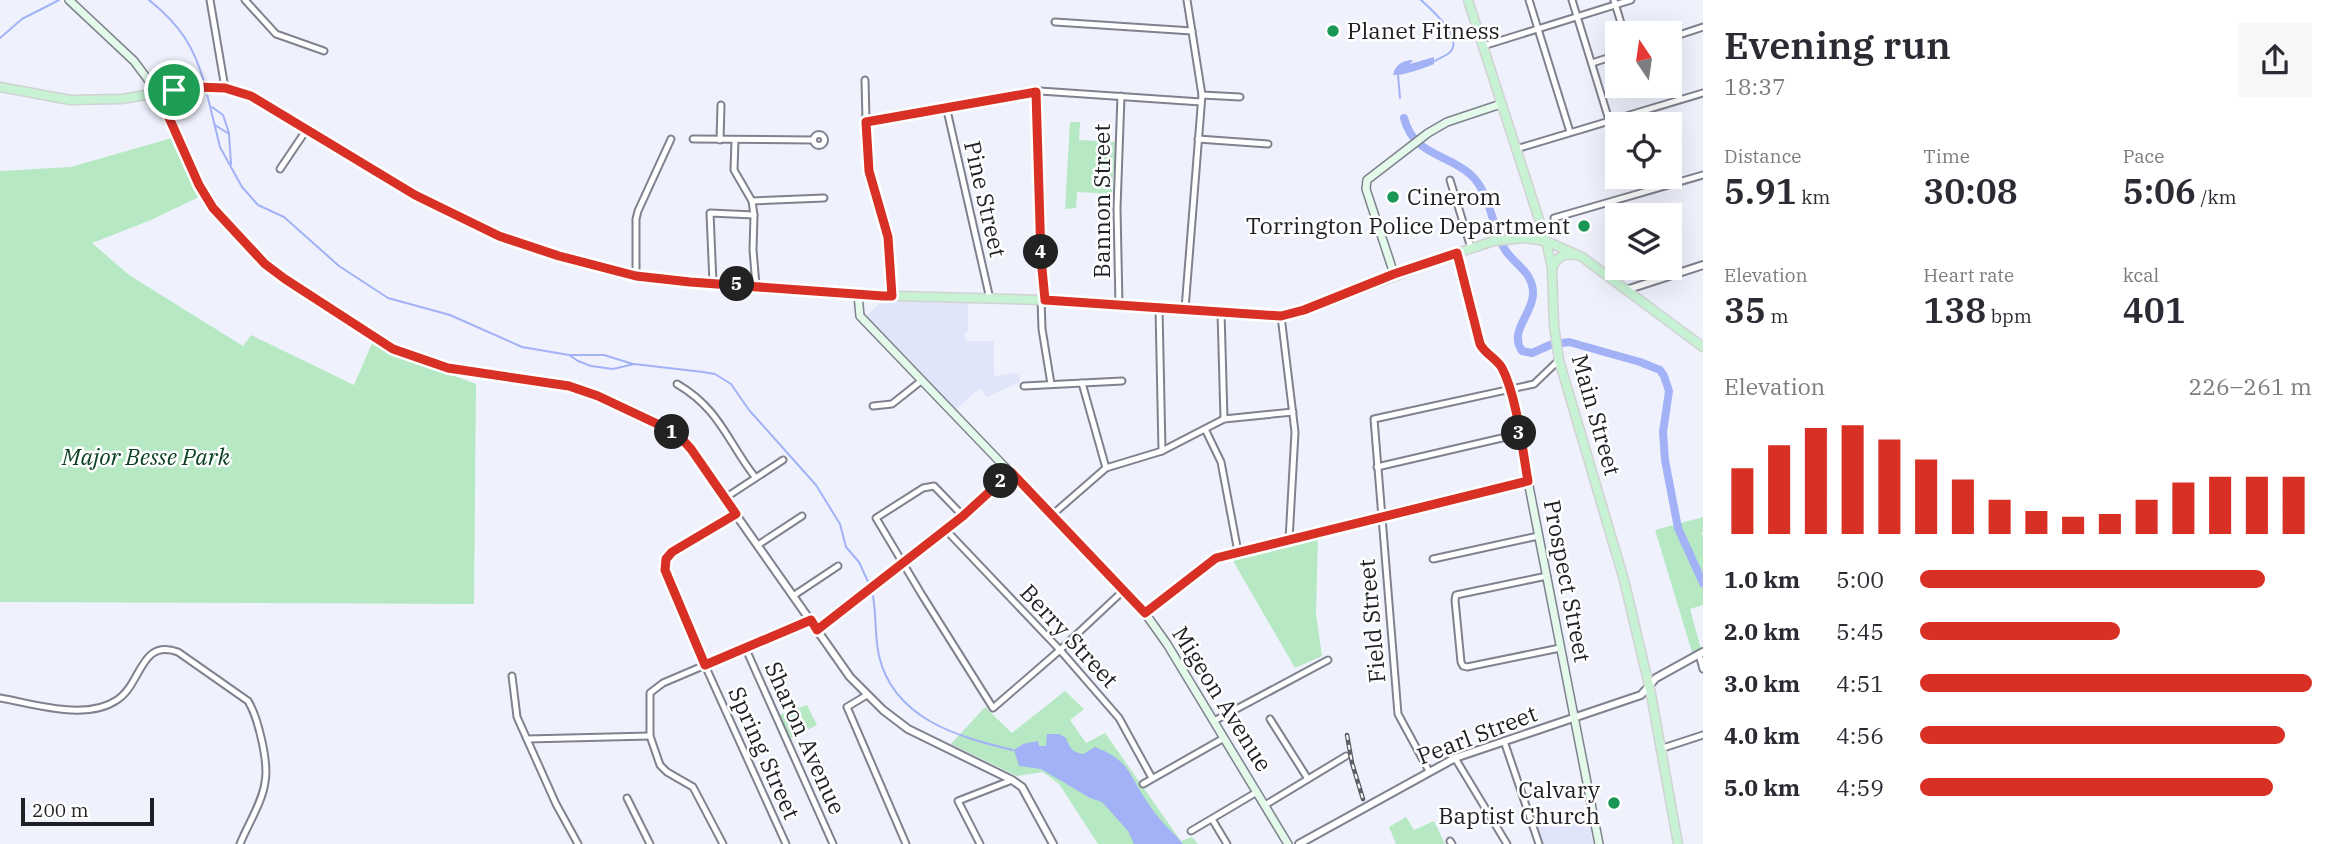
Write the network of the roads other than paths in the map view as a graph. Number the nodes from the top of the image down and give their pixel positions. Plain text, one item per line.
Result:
1 (69, 0) edge
2 (210, 0) edge
3 (244, 0) edge
4 (1187, 0) edge
5 (1468, 0) edge
6 (1529, 0) edge
7 (1572, 0) edge
8 (1632, 0) edge
9 (1614, 3) edge
10 (1577, 17) junction
11 (1621, 21) edge
12 (1055, 23) dead end
13 (1703, 27) edge
14 (1538, 29) junction
15 (1192, 31) junction
16 (1682, 34) edge
17 (1483, 46) junction
18 (324, 51) dead end
19 (1605, 59) edge
20 (1592, 63) junction
21 (865, 80) dead end
22 (0, 87) edge
23 (222, 87) junction
24 (1036, 92) junction
25 (158, 93) junction
26 (1703, 93) edge
27 (1202, 95) junction
28 (1121, 96) junction
29 (1240, 97) dead end
30 (1201, 102) junction
31 (1501, 104) junction
32 (721, 105) dead end
33 (946, 106) junction
34 (1607, 112) edge
35 (1637, 112) edge
36 (1605, 121) edge
37 (866, 122) junction
38 (307, 129) junction
39 (1570, 132) junction
40 (671, 139) dead end
41 (693, 139) dead end
42 (1198, 139) junction
43 (720, 140) junction
44 (736, 140) junction
45 (814, 140) dead end
46 (1268, 144) dead end
47 (1516, 149) junction
48 (280, 169) dead end
49 (1703, 175) edge
50 (1450, 180) dead end
51 (824, 198) dead end
52 (752, 201) junction
53 (754, 215) junction
54 (1554, 218) dead end
55 (1539, 222) junction
56 (1525, 238) junction
57 (1546, 241) junction
58 (1471, 248) junction
59 (1457, 253) junction
60 (1582, 257) junction
61 (1703, 265) edge
62 (1552, 268) junction
63 (1394, 274) junction
64 (636, 276) junction
65 (713, 282) junction
66 (756, 285) junction
67 (1626, 290) junction
68 (858, 295) junction
69 (892, 296) junction
70 (990, 299) junction
71 (1043, 300) junction
72 (1119, 305) junction
73 (1159, 307) junction
74 (1185, 309) junction
75 (1221, 312) junction
76 (1281, 316) junction
77 (1702, 346) edge
78 (1703, 356) edge
79 (1559, 360) junction
80 (921, 381) junction
81 (1122, 381) dead end
82 (1082, 383) junction
83 (677, 384) dead end
84 (1051, 384) junction
85 (1024, 386) dead end
86 (1510, 389) junction
87 (873, 406) dead end
88 (1293, 412) junction
89 (1224, 419) junction
90 (1205, 429) junction
91 (1519, 434) junction
92 (1162, 451) junction
93 (783, 460) dead end
94 (1377, 467) junction
95 (1106, 468) junction
96 (1011, 472) junction
97 (755, 477) junction
98 (1528, 481) junction
99 (725, 498) junction
100 (736, 514) junction
101 (1052, 515) junction
102 (802, 516) dead end
103 (963, 516) junction
104 (1381, 518) junction
105 (945, 529) junction
106 (1538, 536) junction
107 (1289, 540) junction
108 (758, 545) junction
109 (1238, 552) junction
110 (1433, 559) dead end
111 (903, 563) junction
112 (838, 566) dead end
113 (1547, 576) junction
114 (1124, 590) junction
115 (793, 596) junction
116 (1145, 613) junction
117 (811, 620) junction
118 (817, 630) junction
119 (745, 647) junction
120 (1560, 649) junction
121 (1060, 650) junction
122 (1701, 653) edge
123 (1328, 660) dead end
124 (705, 665) junction
125 (1703, 668) edge
126 (512, 676) dead end
127 (1649, 685) junction
128 (867, 695) junction
129 (0, 698) edge
130 (1573, 718) junction
131 (1270, 719) dead end
132 (1214, 720) junction
133 (1703, 735) edge
134 (650, 736) junction
135 (1224, 738) junction
136 (527, 739) junction
137 (1504, 741) junction
138 (1660, 749) junction
139 (1346, 757) dead end
140 (1455, 758) junction
141 (1429, 771) junction
142 (1152, 778) junction
143 (1308, 779) junction
144 (1012, 780) junction
145 (1143, 783) dead end
146 (1257, 792) junction
147 (627, 797) dead end
148 (1265, 804) junction
149 (1212, 819) junction
150 (1191, 831) dead end
151 (1287, 842) edge
152 (240, 844) edge
153 (578, 844) edge
154 (650, 844) edge
155 (723, 844) edge
156 (786, 844) edge
157 (833, 844) edge
158 (906, 844) edge
159 (980, 844) edge
160 (1053, 844) edge
161 (1227, 844) edge
162 (1278, 844) edge
163 (1299, 844) edge
164 (1507, 844) edge
165 (1539, 844) edge
166 (1599, 844) edge
167 (1678, 844) edge

1 - 25 main road
2 - 23 street
3 - 18 street
4 - 15 street
5 - 17 main road, Main Street
6 - 14 street
7 - 10 street
8 - 9 street
9 - 10 street
9 - 11 street
10 - 14 street
10 - 20 street
12 - 15 street
13 - 16 street
14 - 17 street
14 - 39 street
15 - 27 street
17 - 31 main road, Main Street
19 - 20 street
20 - 34 street
21 - 37 street
22 - 25 main road
23 - 25 main road
23 - 38 main road
24 - 28 street
24 - 33 street
24 - 71 street
25 - 99 street
26 - 35 street
27 - 29 street
27 - 30 street
28 - 30 street
28 - 72 street, Bannon Street
30 - 42 street
31 - 47 main road, Main Street
31 - 63 main road
32 - 43 street
33 - 37 street
33 - 70 street, Pine Street
36 - 39 street
37 - 69 street
38 - 48 street
38 - 64 main road
39 - 47 street
40 - 64 street
41 - 43 street
42 - 46 street
42 - 74 street
43 - 44 street
44 - 45 street
44 - 52 street
47 - 55 main road, Main Street
49 - 54 street
50 - 58 street
51 - 52 street
52 - 53 street
53 - 65 street
53 - 66 street
55 - 56 main road
55 - 57 main road, Main Street
56 - 57 main road
56 - 58 main road
57 - 60 main road
57 - 62 main road, Main Street
58 - 59 main road
59 - 63 main road
59 - 86 main road, Prospect Street
60 - 62 main road
60 - 67 main road
61 - 67 street
62 - 79 main road, Main Street
63 - 76 main road
64 - 65 main road
65 - 66 main road
66 - 68 main road
67 - 77 main road
68 - 69 main road
68 - 80 main road, Migeon Avenue
69 - 70 main road
70 - 71 main road
71 - 72 main road
71 - 84 street
72 - 73 main road
73 - 74 main road
73 - 92 street
74 - 75 main road
75 - 76 main road
75 - 89 street
76 - 88 street
77 - 78 street
79 - 86 street
79 - 127 main road, Main Street
80 - 87 street
80 - 96 main road, Migeon Avenue
81 - 82 street
82 - 84 street
82 - 95 street
83 - 97 street
84 - 85 street
86 - 91 main road, Prospect Street
86 - 94 street, Field Street
88 - 89 street
88 - 107 street
89 - 90 street
90 - 92 street
90 - 109 street
91 - 94 street
91 - 98 main road, Prospect Street
92 - 95 street
93 - 97 street
94 - 104 street, Field Street
95 - 101 street
96 - 101 main road, Migeon Avenue
96 - 103 street
97 - 99 street
98 - 104 street
98 - 106 main road, Prospect Street
99 - 100 street
100 - 108 street
100 - 124 street, Spring Street
101 - 114 main road, Migeon Avenue
102 - 108 street
103 - 105 street
103 - 111 street
104 - 107 street
104 - 141 street, Field Street
105 - 111 street
105 - 121 street, Berry Street
106 - 110 street
106 - 113 main road, Prospect Street
107 - 109 street
108 - 115 street
109 - 116 street
111 - 118 street
111 - 121 street
112 - 115 street
113 - 120 main road, Prospect Street
113 - 120 street
114 - 116 main road, Migeon Avenue
114 - 121 street
115 - 117 street
116 - 132 main road, Migeon Avenue
117 - 118 street
117 - 119 street
118 - 128 street
119 - 124 street
119 - 157 street, Sharon Avenue
120 - 130 main road, Prospect Street
121 - 142 street, Berry Street
122 - 125 street
122 - 127 street, Pearl Street
123 - 132 street
124 - 134 street
124 - 156 street, Spring Street
126 - 136 street
127 - 130 street, Pearl Street
127 - 138 main road, Main Street
128 - 144 street
128 - 158 street
129 - 152 street
130 - 137 street, Pearl Street
130 - 166 main road, Prospect Street
131 - 143 street
132 - 135 main road, Migeon Avenue
133 - 138 street
134 - 136 street
134 - 155 street
135 - 142 street
135 - 146 main road, Migeon Avenue
136 - 153 street
137 - 140 street, Pearl Street
137 - 165 street
138 - 167 main road, Main Street
139 - 143 street
140 - 141 street, Pearl Street
140 - 164 street
141 - 163 street, Pearl Street
142 - 145 street
143 - 148 street
144 - 159 street
144 - 160 street
146 - 148 main road, Migeon Avenue
146 - 149 street
147 - 154 street
148 - 151 main road, Migeon Avenue
149 - 150 street
149 - 161 street
151 - 162 street

